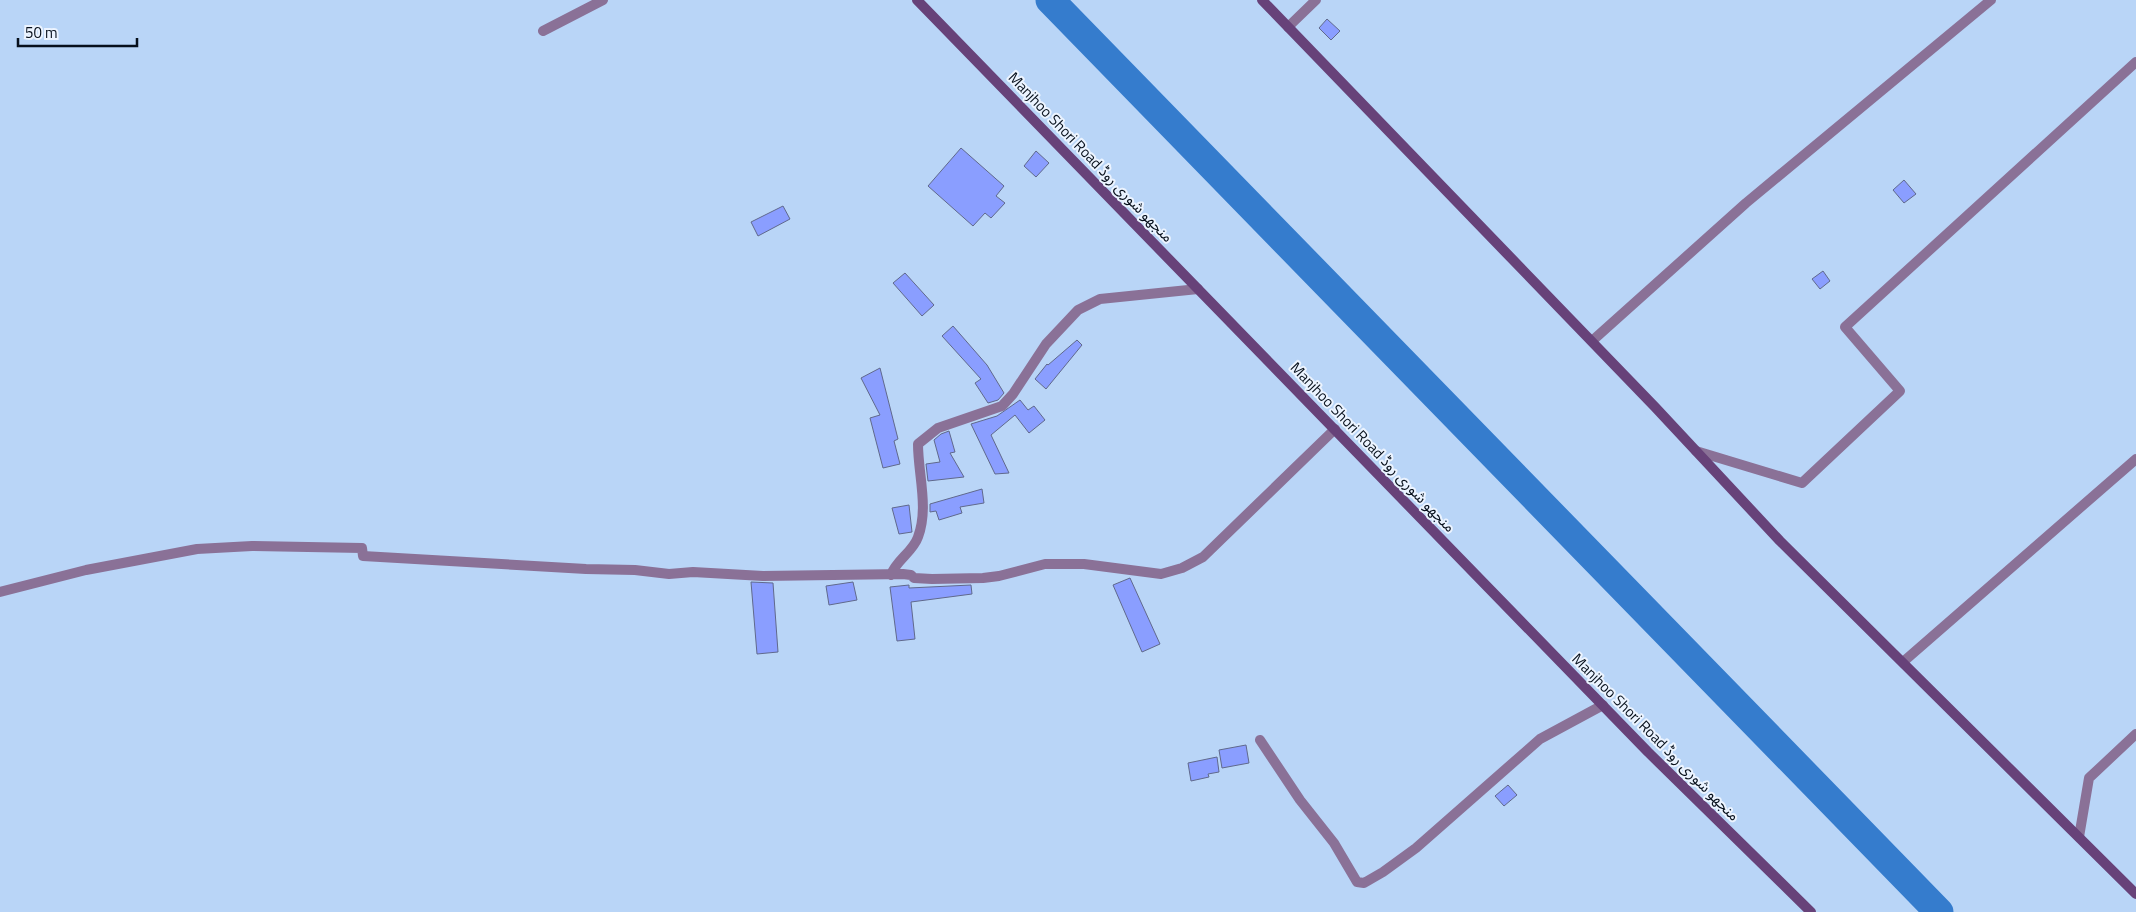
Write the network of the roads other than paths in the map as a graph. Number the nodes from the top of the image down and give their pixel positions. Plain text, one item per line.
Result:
1 (603, 0) edge
2 (917, 0) edge
3 (1262, 0) edge
4 (1316, 0) edge
5 (1991, 0) edge
6 (1288, 26) junction
7 (543, 30) dead end
8 (2136, 62) edge
9 (1198, 289) junction
10 (1592, 341) junction
11 (1335, 430) junction
12 (1696, 451) junction
13 (2136, 459) edge
14 (891, 575) junction
15 (0, 592) edge
16 (1903, 662) junction
17 (1603, 706) junction
18 (2136, 734) edge
19 (1260, 740) dead end
20 (2079, 837) junction
21 (2136, 894) edge
22 (1811, 912) edge

1 - 7 street
2 - 9 street, Manjhoo Shori Road منجھو شوری روڈ
3 - 6 street
4 - 6 street
5 - 10 street
6 - 10 street
8 - 12 street
9 - 11 street, Manjhoo Shori Road منجھو شوری روڈ
9 - 14 street
10 - 12 street
11 - 14 street
11 - 17 street, Manjhoo Shori Road منجھو شوری روڈ
12 - 16 street
13 - 16 street
14 - 15 street
16 - 20 street
17 - 19 street
17 - 22 street, Manjhoo Shori Road منجھو شوری روڈ
18 - 20 street
20 - 21 street

